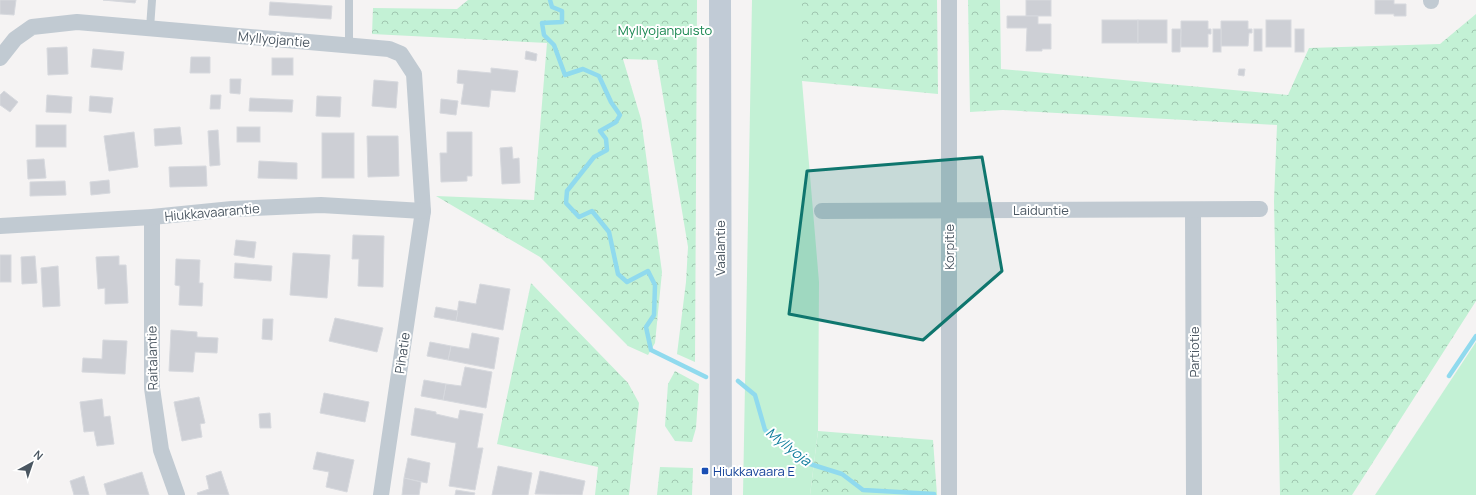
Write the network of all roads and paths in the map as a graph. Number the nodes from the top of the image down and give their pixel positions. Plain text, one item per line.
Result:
1 (152, 0) edge
2 (349, 0) edge
3 (720, 0) edge
4 (949, 0) edge
5 (150, 28) junction
6 (349, 46) junction
7 (0, 58) edge
8 (1260, 208) dead end
9 (949, 210) junction
10 (1193, 210) junction
11 (423, 211) junction
12 (822, 211) dead end
13 (152, 217) junction
14 (0, 226) edge
15 (177, 495) edge
16 (381, 495) edge
17 (721, 495) edge
18 (949, 495) edge
19 (1194, 495) edge

1 - 5 lane
2 - 6 lane
3 - 17 street, Vaalantie
4 - 9 street, Korpitie
5 - 6 street, Myllyojantie
5 - 7 street, Myllyojantie
6 - 11 street, Myllyojantie
8 - 10 street, Laiduntie
9 - 10 street, Laiduntie
9 - 12 street, Laiduntie
9 - 18 street, Korpitie
10 - 19 street, Partiotie
11 - 13 street, Hiukkavaarantie
11 - 16 street, Pihatie
13 - 14 street, Hiukkavaarantie
13 - 15 street, Raitalantie

